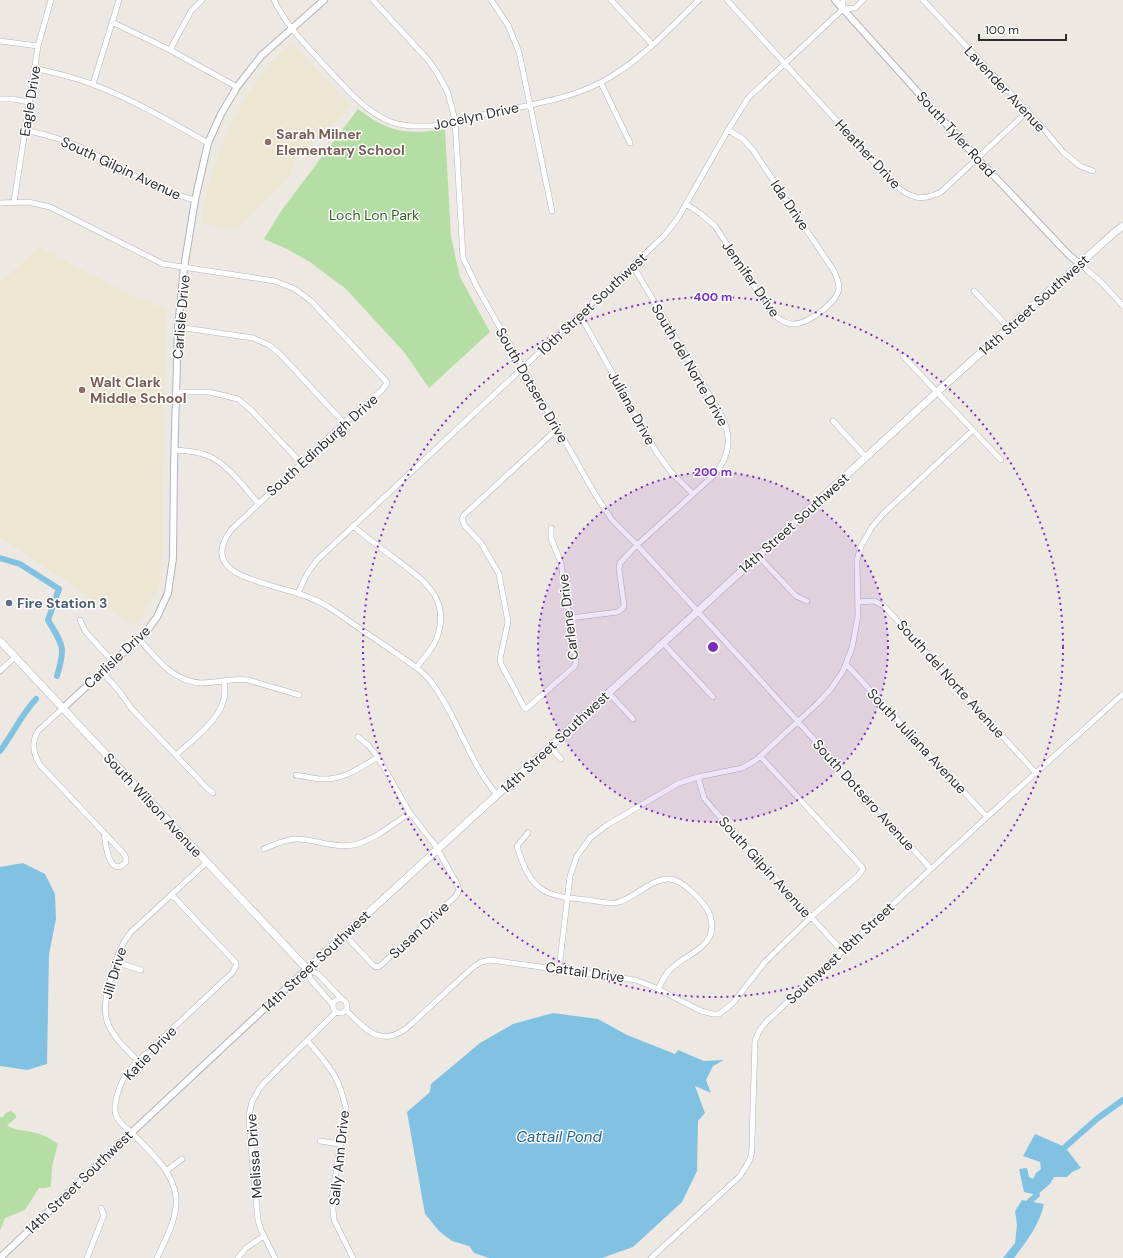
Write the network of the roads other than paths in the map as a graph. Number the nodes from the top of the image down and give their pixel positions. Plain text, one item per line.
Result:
1 (50, 0) edge
2 (119, 0) edge
3 (202, 0) edge
4 (274, 0) edge
5 (324, 0) edge
6 (373, 0) edge
7 (491, 0) edge
8 (611, 0) edge
9 (700, 0) edge
10 (727, 0) edge
11 (835, 0) edge
12 (843, 0) edge
13 (863, 0) edge
14 (922, 0) edge
15 (843, 9) junction
16 (112, 22) junction
17 (291, 29) junction
18 (0, 41) edge
19 (652, 44) junction
20 (38, 46) junction
21 (170, 50) junction
22 (784, 63) junction
23 (34, 68) junction
24 (601, 83) junction
25 (93, 84) junction
26 (237, 87) junction
27 (0, 99) edge
28 (29, 102) junction
29 (530, 105) junction
30 (1028, 111) junction
31 (455, 120) junction
32 (25, 130) junction
33 (728, 130) junction
34 (208, 143) junction
35 (630, 143) dead end
36 (977, 158) junction
37 (1093, 171) dead end
38 (194, 200) junction
39 (14, 202) junction
40 (0, 203) edge
41 (686, 204) junction
42 (552, 211) dead end
43 (1123, 221) edge
44 (1123, 226) edge
45 (1115, 232) junction
46 (1080, 264) junction
47 (633, 266) junction
48 (184, 268) junction
49 (839, 289) joint
50 (974, 291) dead end
51 (1123, 306) edge
52 (580, 315) junction
53 (178, 327) junction
54 (1009, 328) junction
55 (903, 356) dead end
56 (523, 368) junction
57 (176, 392) junction
58 (936, 393) junction
59 (833, 421) dead end
60 (344, 423) junction
61 (557, 429) junction
62 (973, 430) junction
63 (175, 450) junction
64 (866, 457) junction
65 (1001, 460) dead end
66 (301, 463) junction
67 (693, 494) junction
68 (258, 503) junction
69 (353, 526) junction
70 (551, 528) dead end
71 (637, 545) junction
72 (758, 556) junction
73 (298, 594) junction
74 (807, 601) dead end
75 (858, 602) junction
76 (697, 612) junction
77 (570, 618) junction
78 (80, 620) dead end
79 (139, 639) junction
80 (0, 641) edge
81 (663, 643) junction
82 (14, 657) junction
83 (113, 662) junction
84 (846, 664) junction
85 (416, 668) junction
86 (0, 671) edge
87 (102, 672) junction
88 (224, 681) junction
89 (609, 692) junction
90 (1123, 694) edge
91 (299, 695) dead end
92 (713, 697) dead end
93 (63, 708) junction
94 (633, 719) dead end
95 (798, 721) junction
96 (358, 737) dead end
97 (550, 747) junction
98 (176, 755) junction
99 (760, 756) junction
100 (378, 757) junction
101 (561, 759) dead end
102 (1036, 772) junction
103 (296, 775) dead end
104 (698, 777) junction
105 (213, 793) dead end
106 (497, 795) junction
107 (410, 813) junction
108 (987, 817) junction
109 (104, 832) junction
110 (528, 833) dead end
111 (264, 849) dead end
112 (437, 849) junction
113 (207, 862) junction
114 (931, 869) junction
115 (172, 895) junction
116 (568, 898) junction
117 (811, 917) junction
118 (344, 934) junction
119 (842, 951) junction
120 (115, 962) junction
121 (307, 969) junction
122 (558, 969) junction
123 (141, 970) dead end
124 (658, 989) junction
125 (341, 998) junction
126 (333, 1005) junction
127 (346, 1010) junction
128 (336, 1012) junction
129 (308, 1041) junction
130 (138, 1061) junction
131 (131, 1133) junction
132 (320, 1142) dead end
133 (340, 1144) junction
134 (182, 1159) dead end
135 (166, 1171) junction
136 (101, 1208) dead end
137 (264, 1236) junction
138 (0, 1258) edge
139 (87, 1258) edge
140 (157, 1258) edge
141 (238, 1258) edge
142 (275, 1258) edge
143 (353, 1258) edge
144 (651, 1258) edge

1 - 20 street, Eagle Drive
2 - 16 street
3 - 21 street
4 - 17 street, Jocelyn Drive
5 - 17 street, Carlisle Drive
6 - 31 street, South Dotsero Drive
7 - 29 street
8 - 19 street
9 - 19 street, Jocelyn Drive
10 - 22 street, Heather Drive
11 - 15 street, South Tyler Road
12 - 15 street
13 - 15 street, 10th Street Southwest
14 - 30 street, Lavender Avenue
15 - 22 street, 10th Street Southwest
15 - 36 street, South Tyler Road
16 - 21 street
16 - 25 street
17 - 26 street, Carlisle Drive
17 - 31 street, Jocelyn Drive
18 - 20 street
19 - 24 street, Jocelyn Drive
20 - 23 street, Eagle Drive
21 - 26 street
22 - 33 street, 10th Street Southwest
22 - 36 street, Heather Drive
23 - 25 street
23 - 28 street, Eagle Drive
24 - 29 street, Jocelyn Drive
24 - 35 street
25 - 34 street
26 - 34 street, Carlisle Drive
27 - 28 street
28 - 32 street, Eagle Drive
29 - 31 street, Jocelyn Drive
29 - 42 street
30 - 36 street, Heather Drive
30 - 37 street, Lavender Avenue
31 - 56 street, South Dotsero Drive
32 - 38 street, South Gilpin Avenue
32 - 39 street, Eagle Drive
33 - 41 street, 10th Street Southwest
33 - 49 street, Ida Drive
34 - 38 street, Carlisle Drive
36 - 46 street, South Tyler Road
38 - 48 street, Carlisle Drive
39 - 40 street, South Edinburgh Drive
39 - 48 street, South Edinburgh Drive
41 - 47 street, 10th Street Southwest
41 - 49 street, Jennifer Drive
43 - 45 main road, 14th Street Southwest
44 - 45 main road, 14th Street Southwest
45 - 46 main road, 14th Street Southwest
46 - 51 street
46 - 54 main road, 14th Street Southwest
47 - 52 street, 10th Street Southwest
47 - 67 street, South del Norte Drive
48 - 53 street, Carlisle Drive
48 - 60 street, South Edinburgh Drive
50 - 54 street
52 - 56 street, 10th Street Southwest
52 - 67 street, Juliana Drive
53 - 57 street, Carlisle Drive
53 - 60 street
54 - 58 main road, 14th Street Southwest
55 - 58 street
56 - 61 street, South Dotsero Drive
56 - 69 street, 10th Street Southwest
57 - 63 street, Carlisle Drive
57 - 66 street
58 - 62 street
58 - 64 main road, 14th Street Southwest
59 - 64 street
60 - 66 street, South Edinburgh Drive
61 - 71 street, South Dotsero Drive
61 - 77 street, Carlene Drive
62 - 65 street
62 - 75 street
63 - 68 street
63 - 79 street, Carlisle Drive
64 - 72 main road, 14th Street Southwest
66 - 68 street, South Edinburgh Drive
67 - 71 street, South del Norte Drive
68 - 73 street, South Edinburgh Drive
69 - 73 street, 10th Street Southwest
69 - 85 street
70 - 77 street, Carlene Drive
71 - 76 street, South Dotsero Drive
71 - 77 street, South del Norte Drive
72 - 74 street
72 - 76 main road, 14th Street Southwest
73 - 85 street, South Edinburgh Drive
75 - 84 street
75 - 102 street, South del Norte Avenue
76 - 81 main road, 14th Street Southwest
76 - 95 street, South Dotsero Drive
78 - 83 street
79 - 83 street, Carlisle Drive
79 - 88 street
80 - 82 main road, South Wilson Avenue
81 - 89 main road, 14th Street Southwest
81 - 92 street
82 - 86 street
82 - 93 main road, South Wilson Avenue
83 - 87 street, Carlisle Drive
84 - 95 street
84 - 108 street, South Juliana Avenue
85 - 106 street, South Edinburgh Drive
87 - 93 street, Carlisle Drive
87 - 98 street
88 - 91 street
88 - 98 street
89 - 94 street
89 - 97 main road, 14th Street Southwest
90 - 102 street, Southwest 18th Street
93 - 109 street
93 - 113 main road, South Wilson Avenue
95 - 99 street
95 - 114 street, South Dotsero Avenue
96 - 100 street
97 - 101 street
97 - 106 main road, 14th Street Southwest
98 - 105 street
99 - 104 street
99 - 117 street
100 - 103 street
100 - 107 street
102 - 108 street, Southwest 18th Street
104 - 116 street
104 - 117 street, South Gilpin Avenue
106 - 112 main road, 14th Street Southwest
107 - 111 street
107 - 112 street
108 - 114 street, Southwest 18th Street
109 - 109 street
110 - 116 street
112 - 118 main road, 14th Street Southwest
112 - 118 street, Susan Drive
113 - 115 street, Jill Drive
113 - 121 main road, South Wilson Avenue
114 - 119 street, Southwest 18th Street
115 - 120 street, Jill Drive
115 - 130 street, Katie Drive
116 - 122 street
116 - 124 street
117 - 119 street, South Gilpin Avenue
117 - 124 street, Cattail Drive
118 - 121 main road, 14th Street Southwest
119 - 144 street, Southwest 18th Street
120 - 123 street
120 - 130 street, Jill Drive
121 - 125 street, South Wilson Avenue
121 - 126 street, South Wilson Avenue
121 - 131 street, 14th Street Southwest
122 - 124 street, Cattail Drive
122 - 127 street, Cattail Drive
125 - 126 street
125 - 127 street
126 - 128 street
127 - 128 street
128 - 129 street, Melissa Drive
129 - 133 street, Sally Ann Drive
129 - 137 street, Melissa Drive
130 - 131 street, Katie Drive
131 - 135 street, Katie Drive
131 - 138 street, 14th Street Southwest
132 - 133 street
133 - 143 street, Sally Ann Drive
134 - 135 street
135 - 140 street, Katie Drive
136 - 139 street
137 - 141 street
137 - 142 street, Melissa Drive

